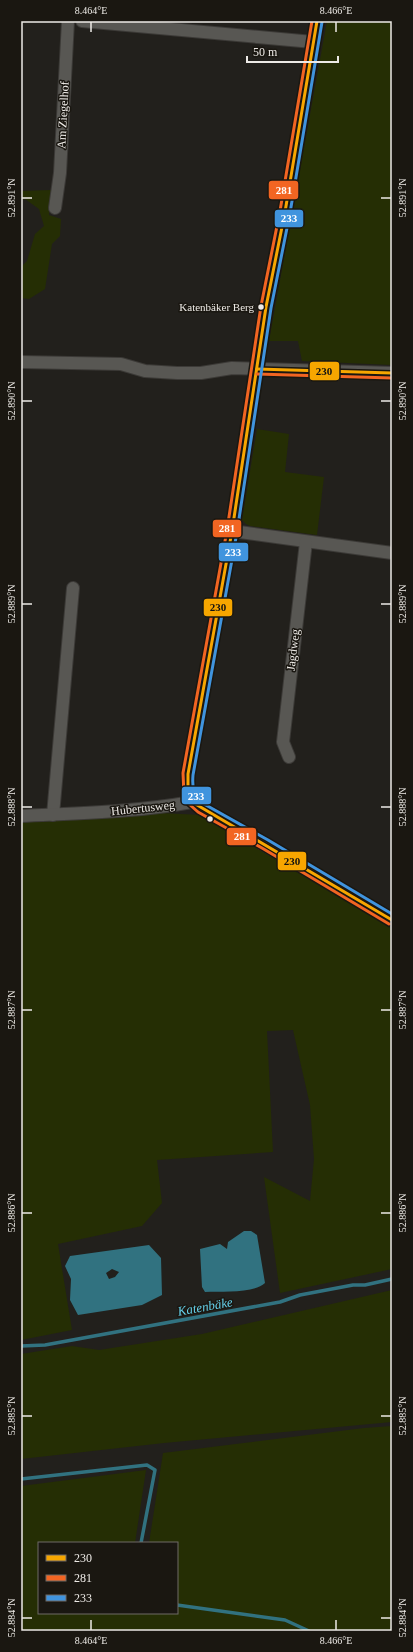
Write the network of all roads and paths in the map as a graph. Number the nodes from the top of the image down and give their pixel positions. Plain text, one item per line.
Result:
1 (68, 21) edge
2 (82, 21) edge
3 (317, 21) edge
4 (313, 42) junction
5 (55, 208) dead end
6 (21, 362) edge
7 (257, 369) junction
8 (392, 374) edge
9 (232, 531) junction
10 (306, 542) junction
11 (392, 553) edge
12 (73, 588) dead end
13 (289, 756) dead end
14 (192, 802) junction
15 (52, 815) junction
16 (21, 816) edge
17 (392, 920) edge

1 - 5 street, Am Ziegelhof
2 - 4 street
3 - 4 street
4 - 7 street
6 - 7 street
7 - 8 street
7 - 9 street
9 - 10 street
9 - 14 street
10 - 11 street
10 - 13 street, Jagdweg
12 - 15 street
14 - 15 street, Hubertusweg
14 - 17 street, Hubertusweg
15 - 16 street, Hubertusweg

